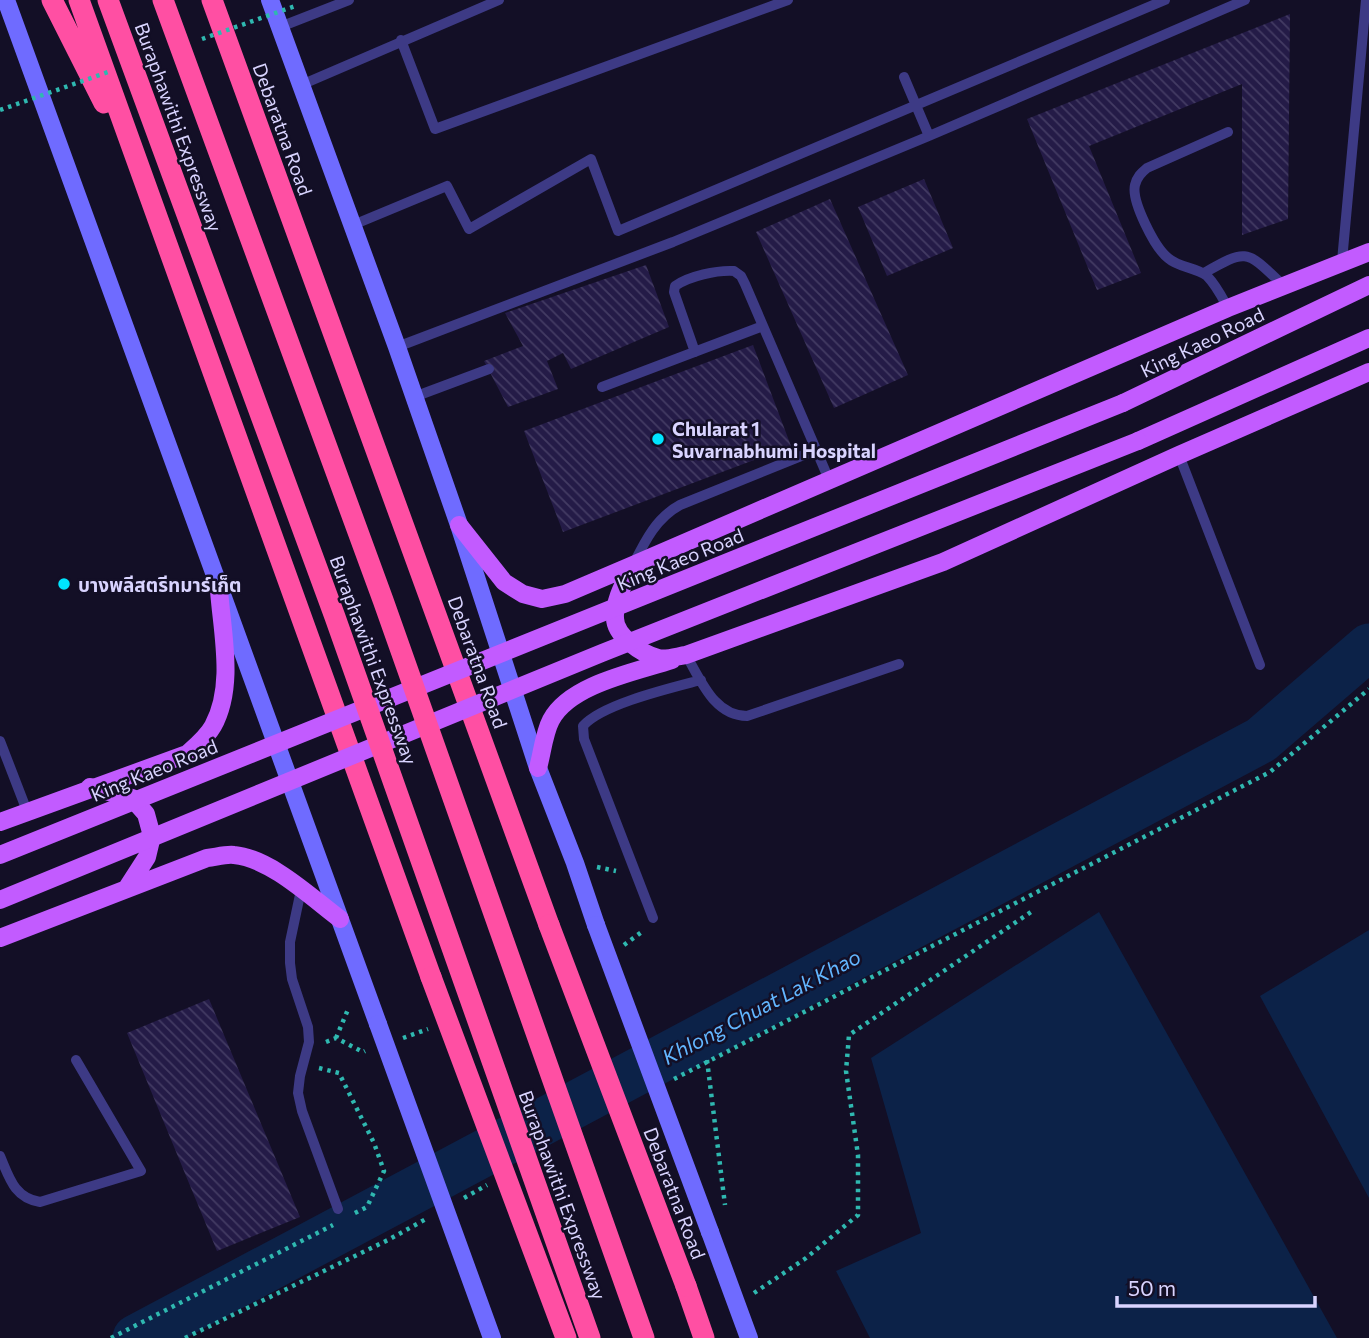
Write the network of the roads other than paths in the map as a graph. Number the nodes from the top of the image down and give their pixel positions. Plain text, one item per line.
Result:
1 (52, 0) edge
2 (79, 0) edge
3 (108, 0) edge
4 (163, 0) edge
5 (212, 0) edge
6 (226, 0) edge
7 (270, 0) edge
8 (349, 0) edge
9 (499, 0) edge
10 (788, 0) edge
11 (1165, 0) edge
12 (1245, 0) edge
13 (1366, 0) edge
14 (6, 12) edge
15 (280, 27) junction
16 (401, 40) junction
17 (904, 77) dead end
18 (301, 85) junction
19 (249, 100) junction
20 (916, 105) junction
21 (1228, 132) dead end
22 (929, 135) junction
23 (131, 151) junction
24 (353, 225) junction
25 (1369, 252) edge
26 (1342, 261) junction
27 (1204, 273) junction
28 (1283, 285) junction
29 (1369, 285) edge
30 (1228, 307) junction
31 (763, 326) junction
32 (1369, 338) edge
33 (397, 347) junction
34 (695, 352) junction
35 (489, 369) dead end
36 (1369, 372) edge
37 (602, 387) dead end
38 (414, 397) junction
39 (816, 450) junction
40 (1179, 455) junction
41 (830, 482) junction
42 (459, 525) junction
43 (633, 565) junction
44 (219, 590) junction
45 (686, 655) junction
46 (899, 664) dead end
47 (1261, 665) dead end
48 (701, 680) junction
49 (0, 741) edge
50 (538, 768) junction
51 (90, 787) junction
52 (27, 811) junction
53 (0, 821) edge
54 (0, 855) edge
55 (127, 888) junction
56 (301, 890) junction
57 (0, 900) edge
58 (653, 918) dead end
59 (340, 919) junction
60 (0, 938) edge
61 (76, 1060) dead end
62 (0, 1156) edge
63 (338, 1209) dead end
64 (492, 1338) edge
65 (566, 1338) edge
66 (590, 1338) edge
67 (644, 1338) edge
68 (704, 1338) edge
69 (749, 1338) edge

1 - 23 highway
2 - 23 highway
3 - 66 highway, Buraphawithi Expressway, bridge
4 - 67 highway, Buraphawithi Expressway, bridge
5 - 19 highway, Debaratna Road
6 - 19 highway
7 - 15 main road, Debaratna Road
8 - 15 lane
9 - 16 lane
10 - 16 lane
11 - 20 lane
12 - 22 lane
13 - 26 lane
14 - 44 main road
15 - 18 main road, Debaratna Road
16 - 18 lane
17 - 20 lane
18 - 24 main road, Debaratna Road
19 - 68 highway, Debaratna Road, bridge
20 - 22 lane
20 - 24 lane
21 - 27 lane
22 - 33 lane
23 - 65 highway, bridge
24 - 33 main road, Debaratna Road
25 - 26 main road
26 - 28 main road
27 - 28 lane
27 - 30 lane
28 - 30 main road
29 - 54 main road, King Kaeo Road, bridge
30 - 41 main road
31 - 34 lane
31 - 34 lane
31 - 39 lane
32 - 57 main road, bridge
33 - 38 main road, Debaratna Road
34 - 37 lane
35 - 38 lane
36 - 40 main road
38 - 42 main road, Debaratna Road
39 - 41 lane
39 - 43 lane
40 - 45 main road
40 - 47 lane
41 - 43 main road
42 - 43 main road
42 - 50 main road, Debaratna Road
43 - 45 main road
44 - 51 main road
44 - 59 main road
45 - 48 lane
45 - 50 main road
46 - 48 lane
48 - 58 lane
49 - 52 lane
50 - 69 main road, Debaratna Road, bridge
51 - 52 main road
51 - 55 main road
52 - 53 main road
55 - 56 main road
55 - 60 main road
56 - 59 main road
56 - 63 lane
59 - 64 main road, bridge
61 - 62 lane

